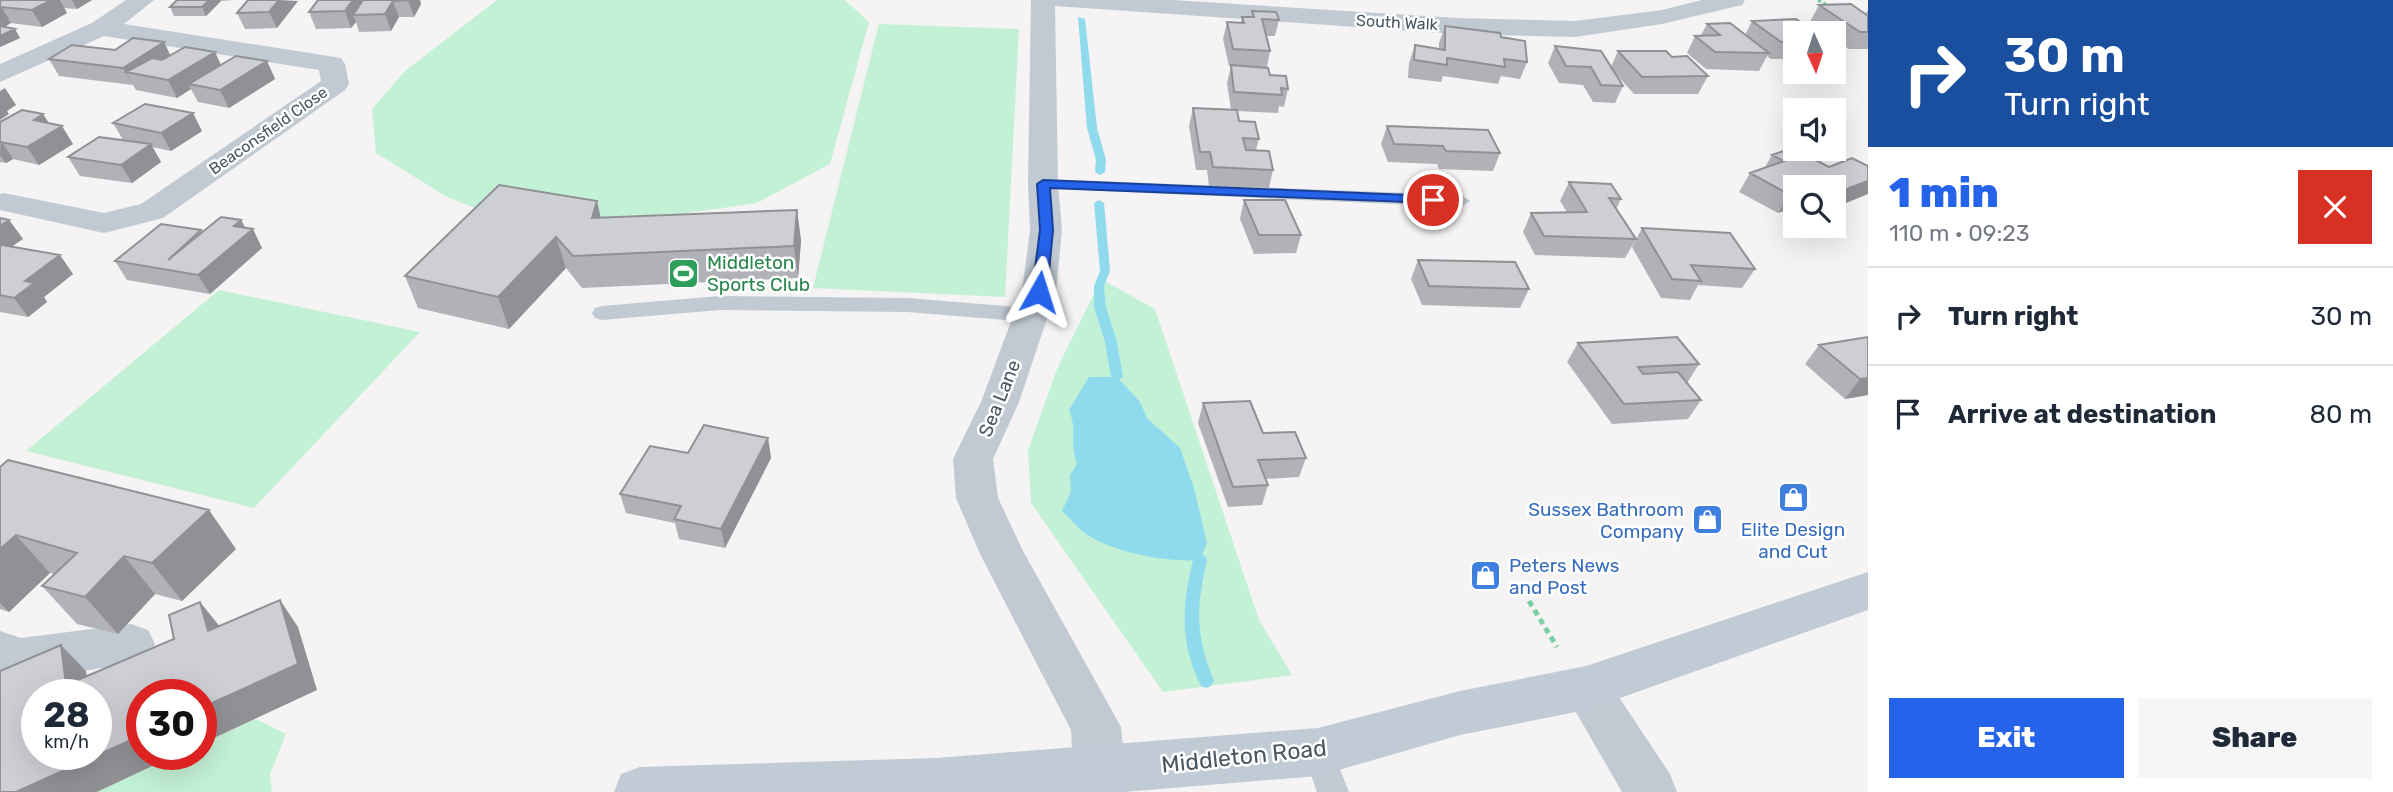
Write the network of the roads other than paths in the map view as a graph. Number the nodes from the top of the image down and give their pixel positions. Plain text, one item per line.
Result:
1 (142, 0) edge
2 (1043, 0) edge
3 (1060, 0) edge
4 (1733, 0) edge
5 (102, 28) junction
6 (0, 74) edge
7 (1043, 184) junction
8 (1461, 201) dead end
9 (4, 202) dead end
10 (602, 313) dead end
11 (1031, 315) junction
12 (1868, 591) edge
13 (131, 644) dead end
14 (0, 651) edge
15 (1586, 688) junction
16 (1099, 770) junction
17 (1325, 772) edge
18 (640, 792) edge
19 (1651, 792) edge

1 - 5 street
2 - 7 street, Sea Lane
3 - 4 street, South Walk
5 - 6 street
5 - 9 street, Beaconsfield Close
7 - 8 lane
7 - 11 street, Sea Lane
10 - 11 lane
11 - 16 street, Sea Lane
12 - 15 main road, Middleton Road
13 - 14 street
15 - 17 main road, Middleton Road
15 - 19 street
16 - 17 main road, Middleton Road
16 - 18 main road, Middleton Road

